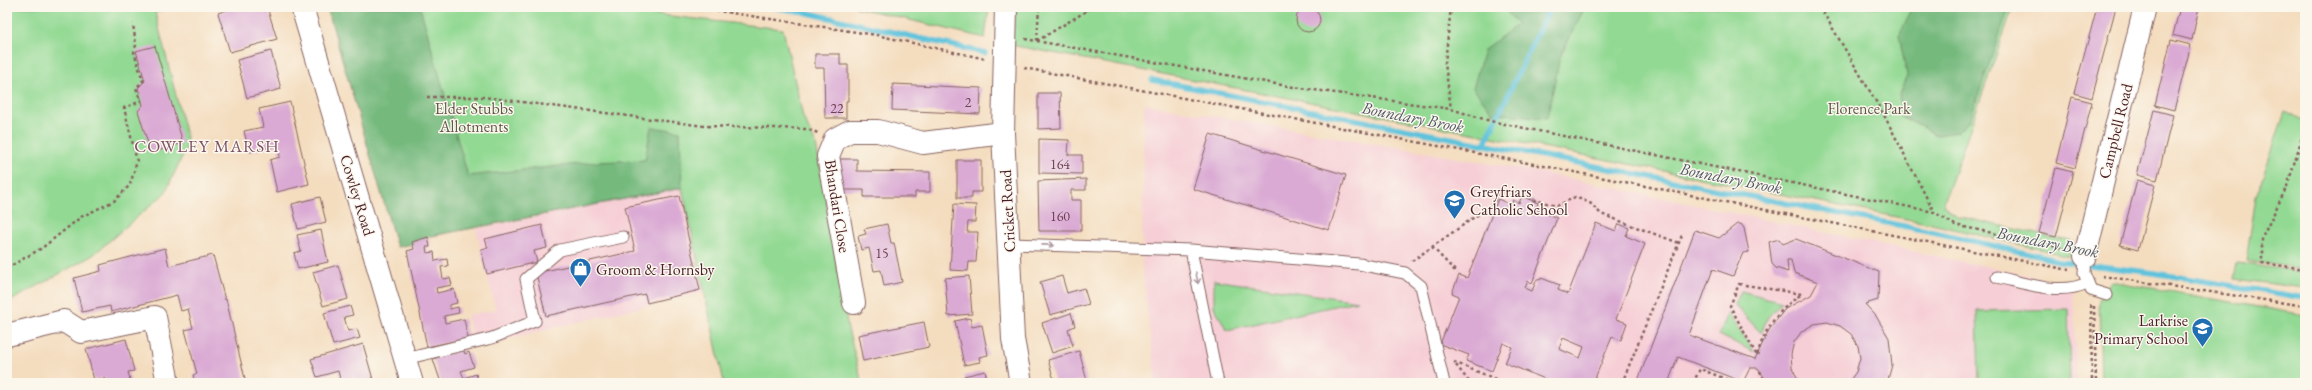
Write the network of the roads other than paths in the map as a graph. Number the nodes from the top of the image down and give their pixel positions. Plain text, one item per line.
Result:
1 (302, 7) edge
2 (1006, 7) edge
3 (2145, 7) edge
4 (1003, 133) junction
5 (623, 237) dead end
6 (1008, 244) junction
7 (1191, 250) junction
8 (2086, 270) junction
9 (1997, 277) dead end
10 (2107, 295) dead end
11 (854, 303) dead end
12 (7, 335) edge
13 (404, 359) junction
14 (168, 383) edge
15 (412, 383) edge
16 (1021, 383) edge
17 (1218, 383) edge
18 (1444, 383) edge

1 - 13 street, Cowley Road
2 - 4 street, Cricket Road
3 - 8 street, Campbell Road
4 - 6 street, Cricket Road
4 - 11 street, Bhandari Close
5 - 13 lane
6 -> 7 lane
6 - 16 street, Cricket Road
7 -> 17 lane
7 - 18 lane
8 - 9 lane
8 - 10 lane
12 - 14 street
13 - 15 street, Cowley Road

